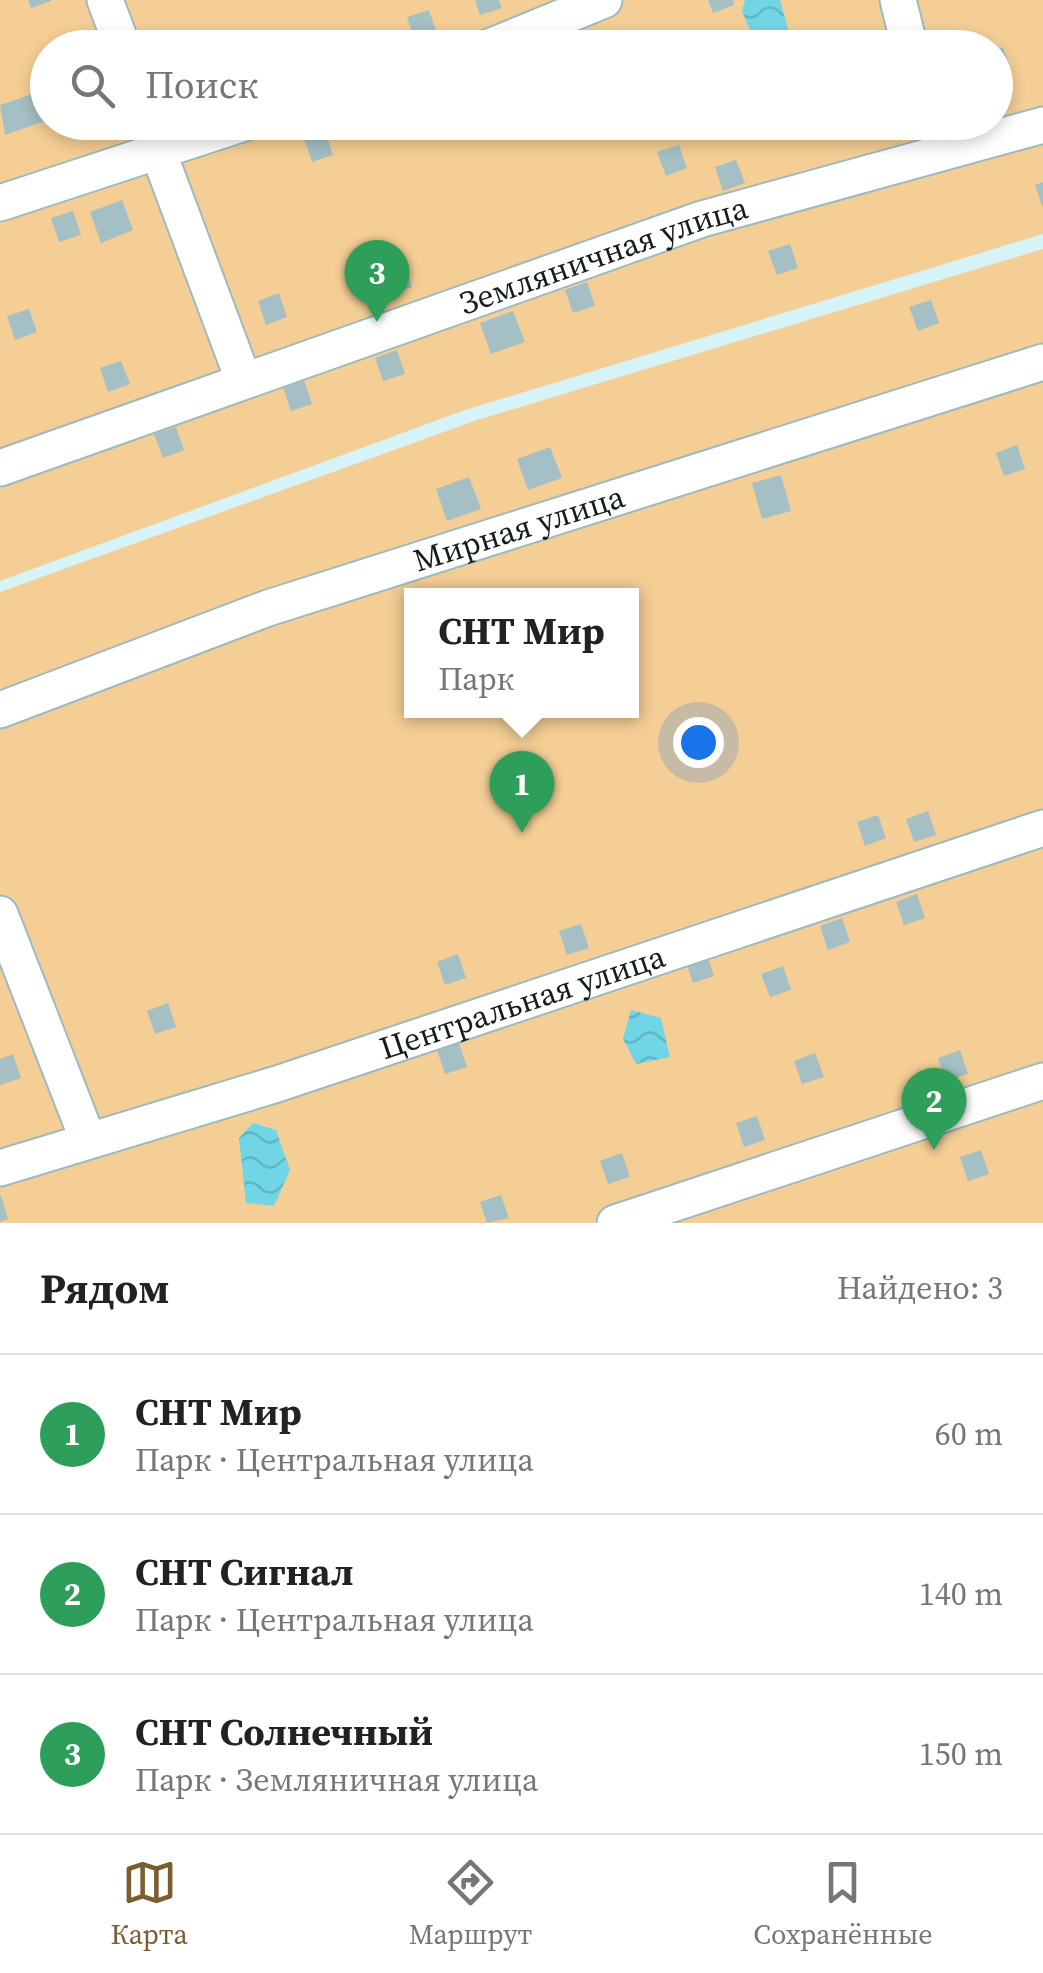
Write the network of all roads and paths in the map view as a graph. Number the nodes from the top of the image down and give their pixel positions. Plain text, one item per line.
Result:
1 (105, 0) edge
2 (604, 0) edge
3 (898, 0) edge
4 (117, 30) edge
5 (531, 30) edge
6 (906, 30) edge
7 (1043, 126) edge
8 (1013, 130) edge
9 (144, 140) edge
10 (162, 140) edge
11 (932, 140) edge
12 (0, 203) edge
13 (1043, 362) edge
14 (243, 379) junction
15 (0, 468) edge
16 (0, 710) edge
17 (1043, 828) edge
18 (0, 914) edge
19 (7, 959) edge
20 (1043, 1082) edge
21 (88, 1140) junction
22 (0, 1168) edge
23 (615, 1223) edge

1 - 4 street
2 - 5 street
3 - 6 street
7 - 8 street, Земляничная улица
9 - 12 street
10 - 14 street
11 - 14 street, Земляничная улица
13 - 16 street, Мирная улица
14 - 15 street, Земляничная улица
17 - 21 street, Центральная улица
18 - 19 street
19 - 21 street
20 - 23 street
21 - 22 street, Центральная улица

